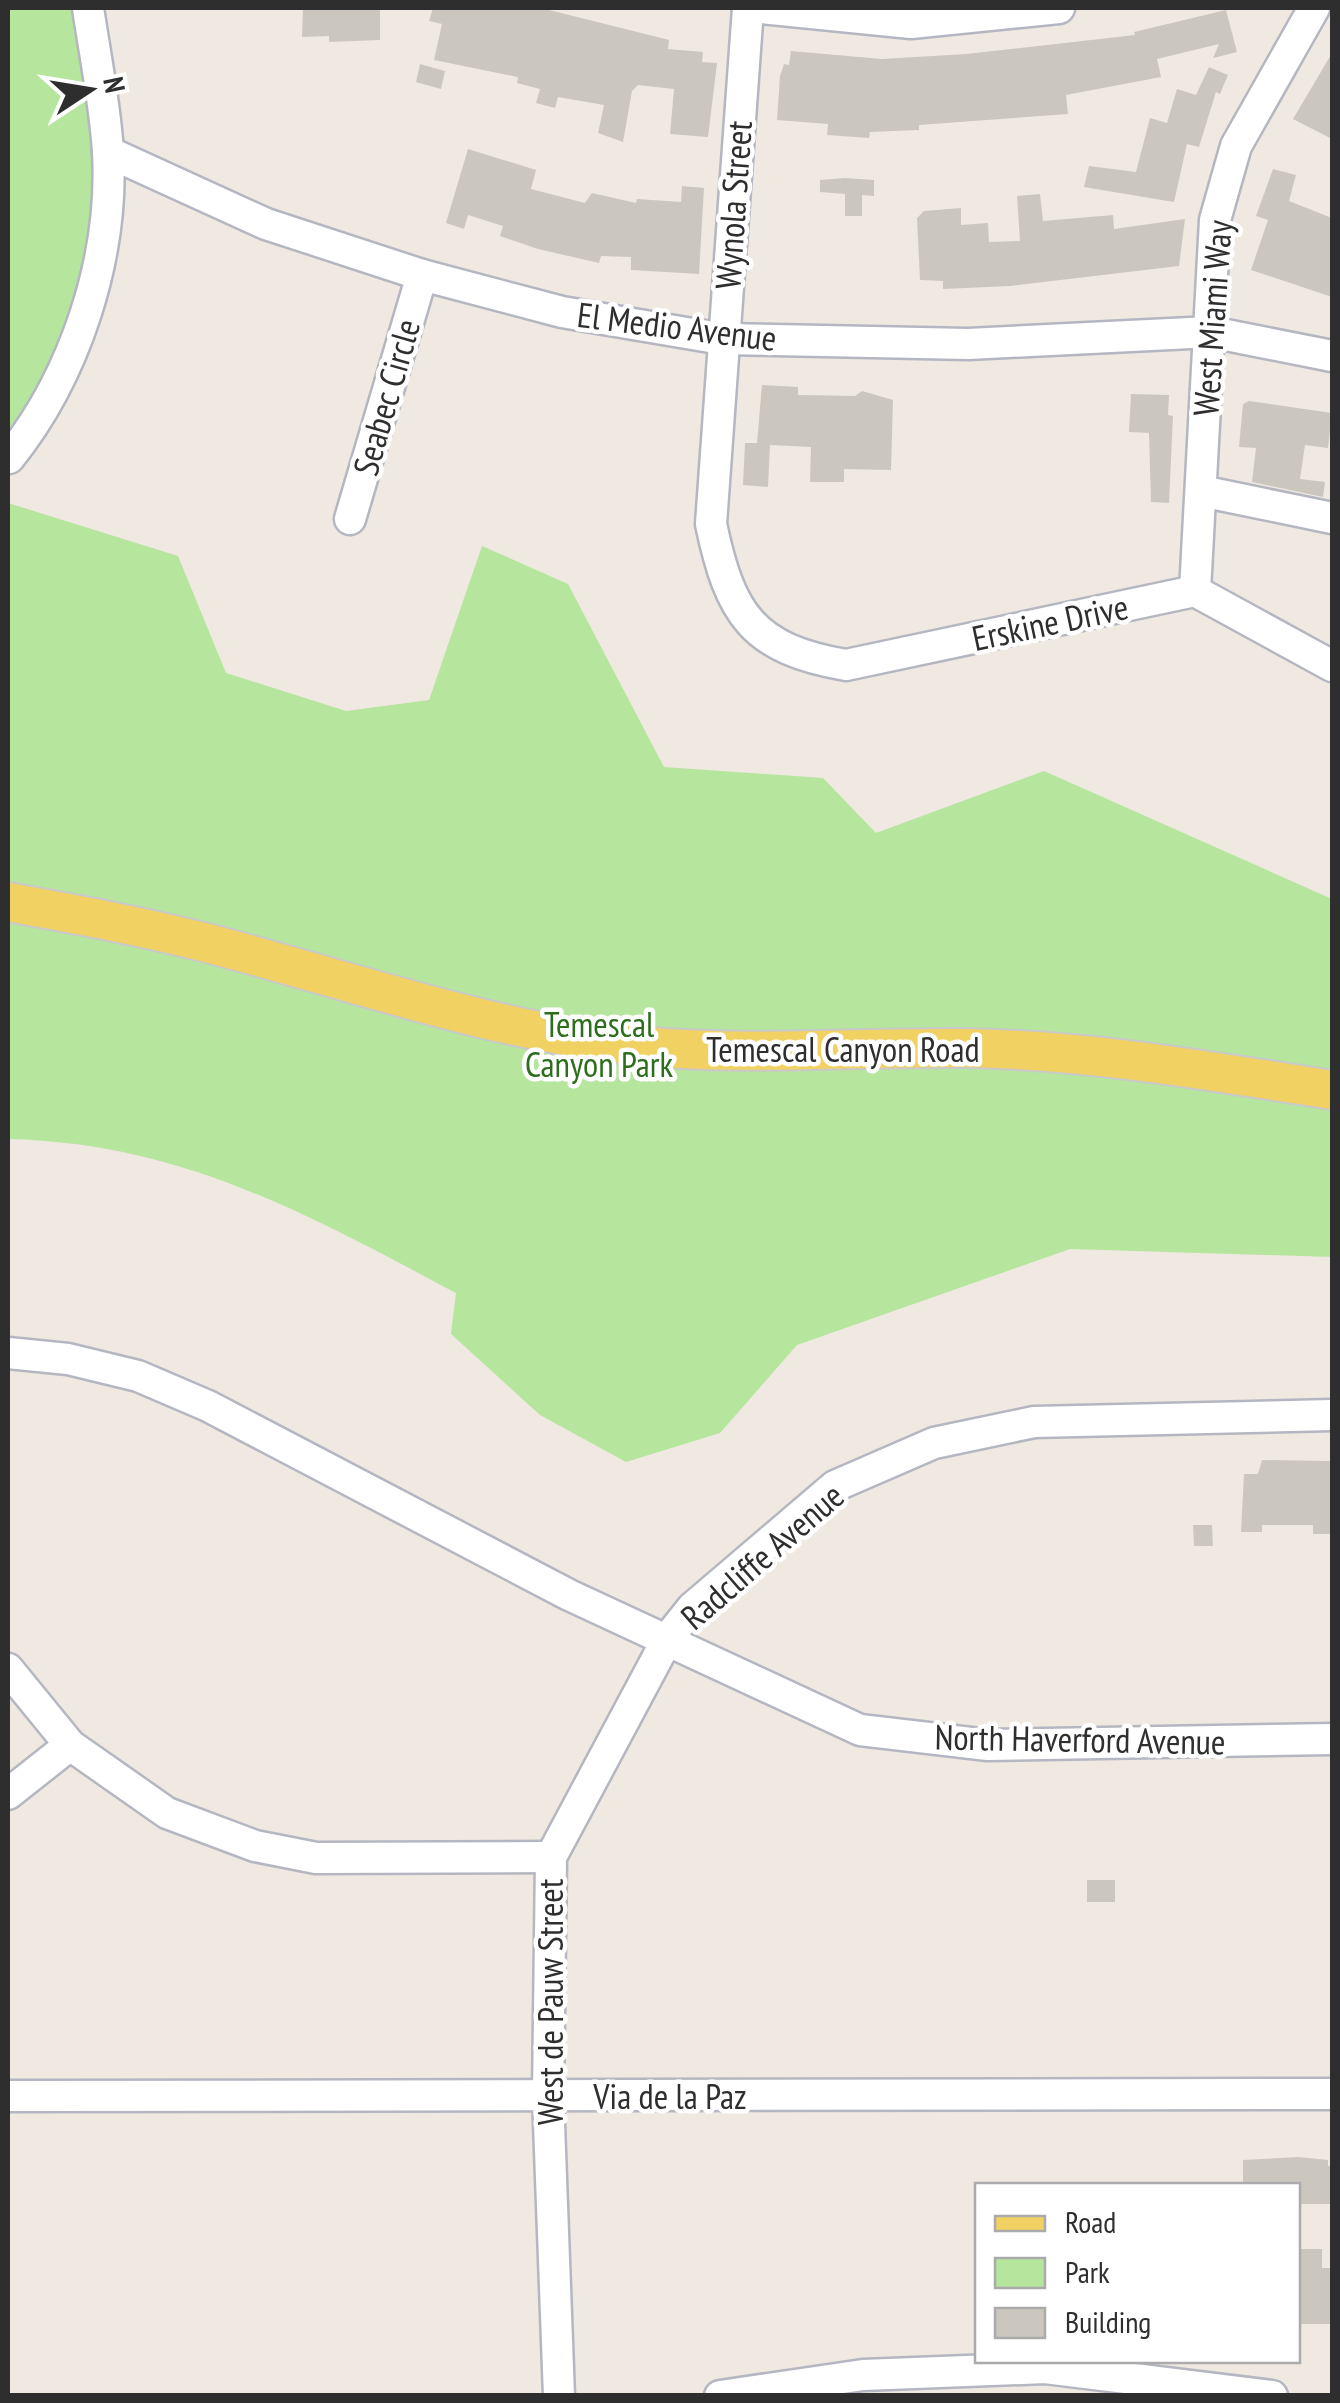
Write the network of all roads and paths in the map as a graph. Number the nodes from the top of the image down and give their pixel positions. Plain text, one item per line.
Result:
1 (88, 8) edge
2 (748, 8) edge
3 (760, 8) edge
4 (1060, 8) edge
5 (1314, 8) edge
6 (108, 152) junction
7 (422, 275) junction
8 (1211, 332) junction
9 (722, 339) junction
10 (1332, 356) edge
11 (9, 458) edge
12 (1201, 492) junction
13 (1332, 518) edge
14 (350, 520) dead end
15 (1195, 591) junction
16 (756, 632) joint
17 (1332, 666) edge
18 (8, 902) edge
19 (1332, 1090) edge
20 (8, 1353) edge
21 (1332, 1414) edge
22 (668, 1638) junction
23 (8, 1669) edge
24 (1332, 1740) edge
25 (70, 1745) junction
26 (8, 1794) edge
27 (551, 1857) junction
28 (1332, 2094) edge
29 (8, 2096) edge
30 (548, 2096) junction
31 (1192, 2390) edge
32 (559, 2396) edge
33 (720, 2396) edge
34 (1272, 2396) edge

1 - 6 street
2 - 9 street, Wynola Street
3 - 4 street
5 - 8 street, West Miami Way
6 - 7 street, El Medio Avenue
6 - 11 street
7 - 9 street, El Medio Avenue
7 - 14 street, Seabec Circle
8 - 9 street, El Medio Avenue
8 - 10 street, El Medio Avenue
8 - 12 street, West Miami Way
9 - 16 street, Wynola Street
12 - 13 street
12 - 15 street, West Miami Way
15 - 16 street, Erskine Drive
15 - 17 street
18 - 19 main road, Temescal Canyon Road
20 - 22 street, Radcliffe Avenue
21 - 22 street, Radcliffe Avenue
22 - 24 street, North Haverford Avenue
22 - 27 street, West de Pauw Street
23 - 25 street
25 - 26 street
25 - 27 street
27 - 30 street, West de Pauw Street
28 - 30 street, Via de la Paz
29 - 30 street, Via de la Paz
30 - 32 street, West de Pauw Street
31 - 33 street
31 - 34 street

